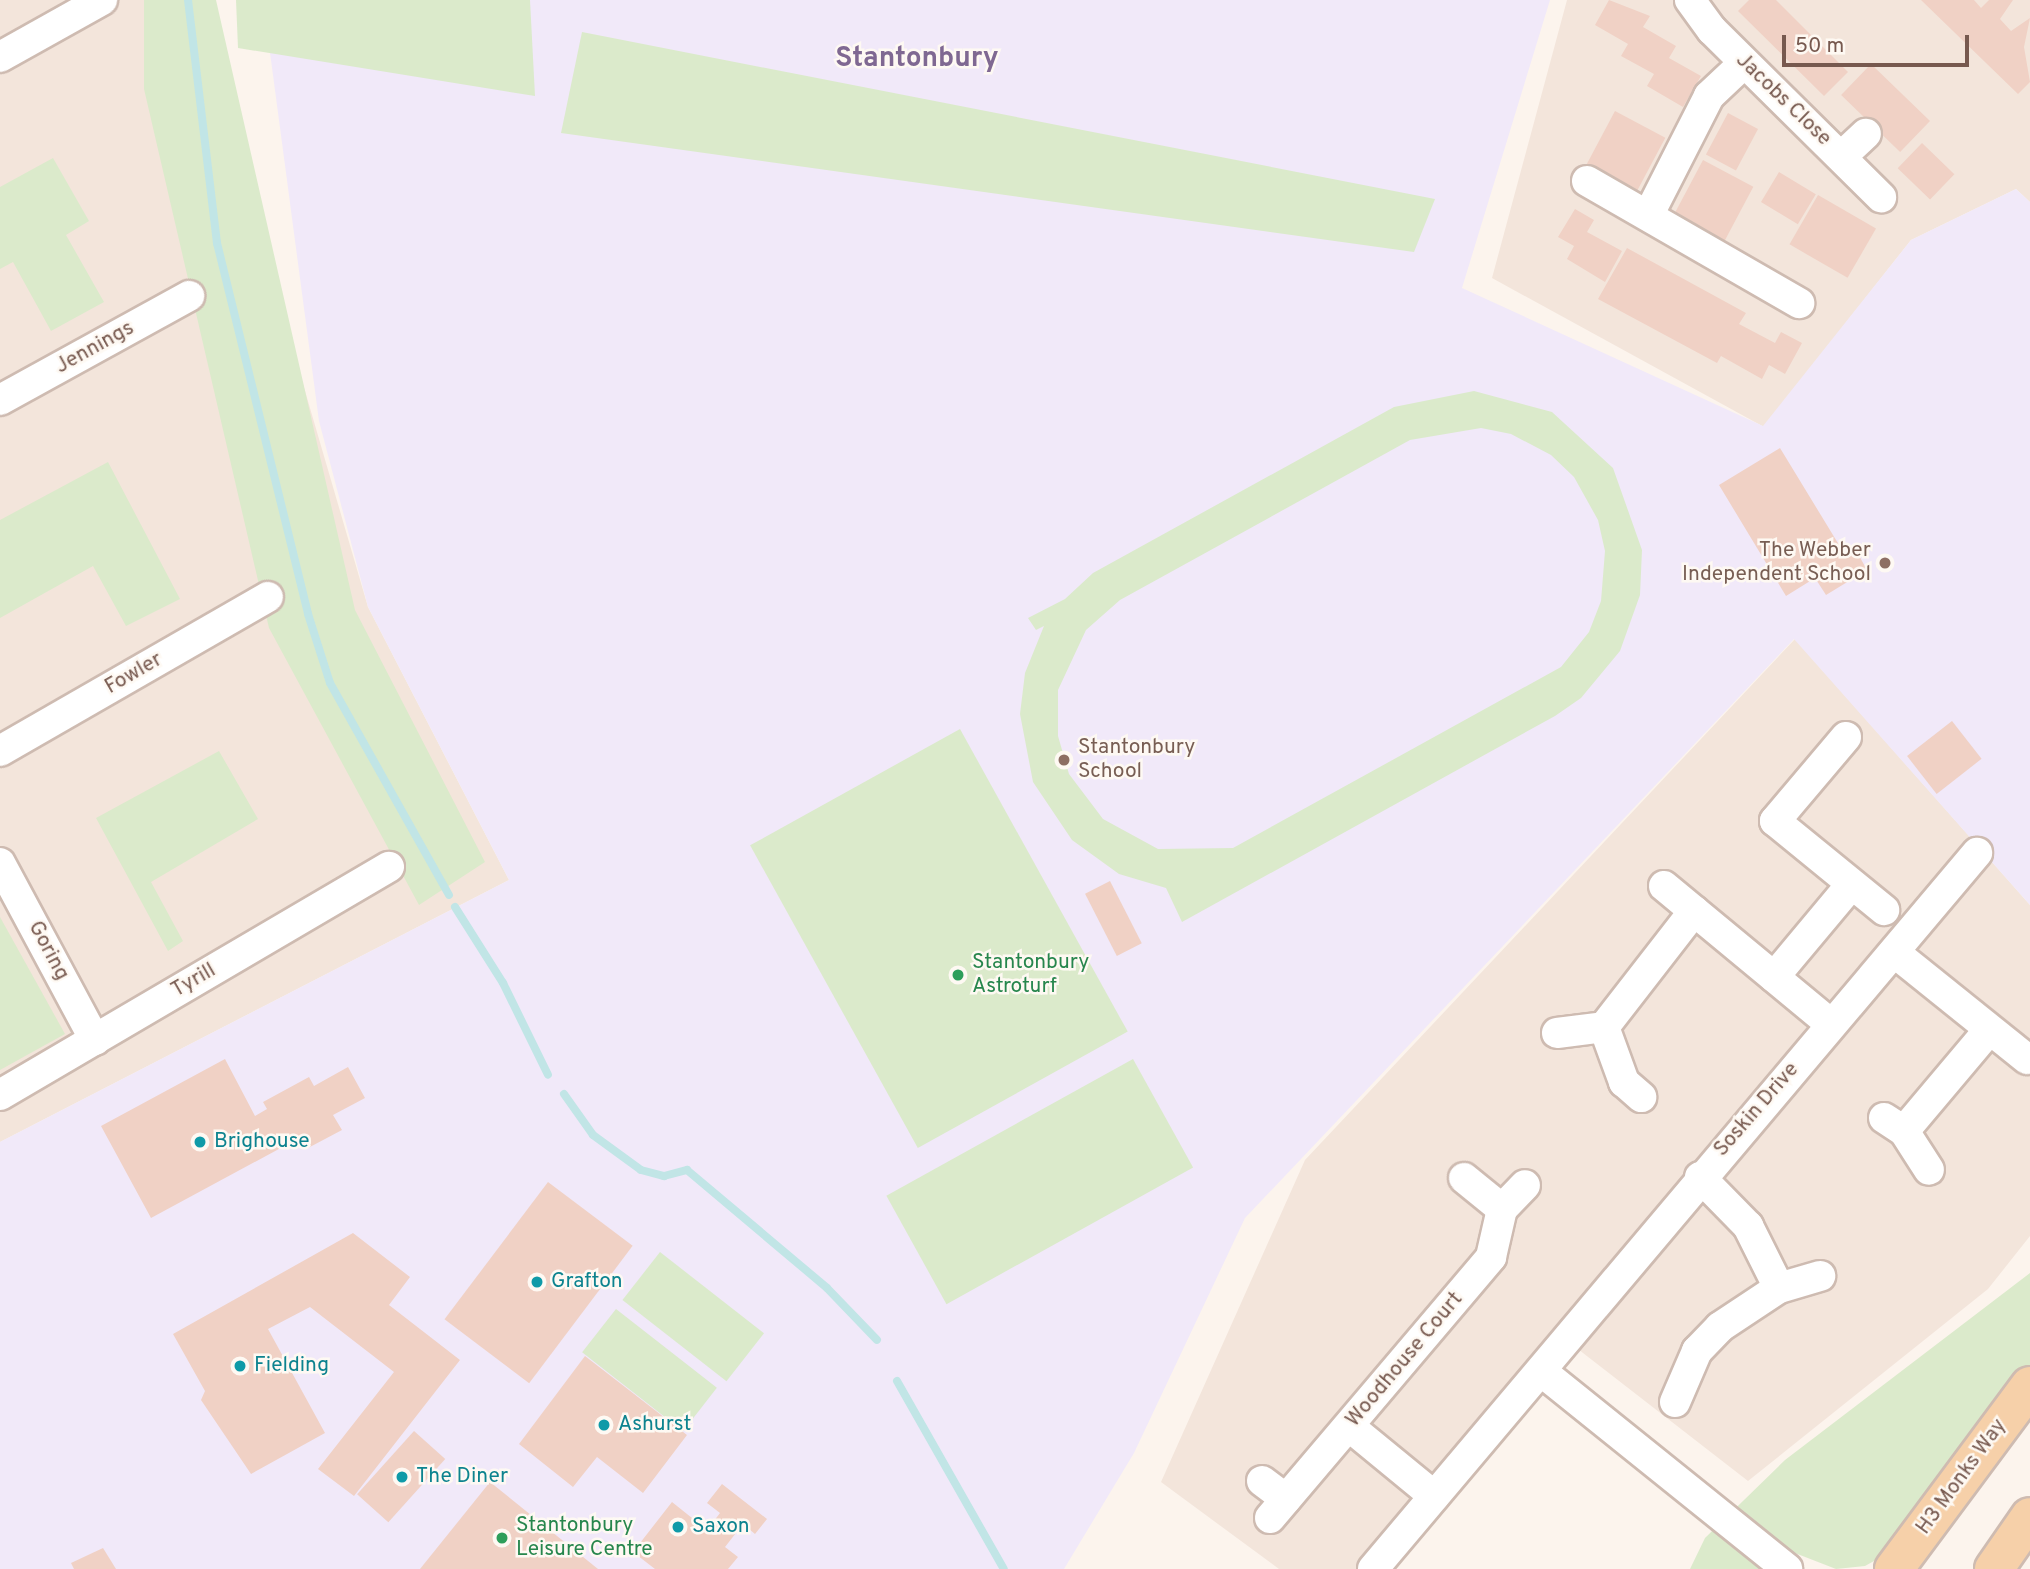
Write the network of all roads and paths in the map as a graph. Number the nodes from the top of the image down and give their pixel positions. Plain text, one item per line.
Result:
1 (102, 0) edge
2 (1690, 0) edge
3 (0, 57) edge
4 (1744, 63) junction
5 (1866, 134) dead end
6 (1841, 157) junction
7 (1587, 181) dead end
8 (1881, 197) dead end
9 (1649, 214) junction
10 (189, 296) dead end
11 (1798, 303) dead end
12 (0, 400) edge
13 (268, 597) dead end
14 (1846, 737) dead end
15 (0, 751) edge
16 (1976, 853) dead end
17 (0, 863) edge
18 (389, 867) dead end
19 (1851, 885) junction
20 (1664, 886) dead end
21 (1884, 910) dead end
22 (1694, 911) junction
23 (1895, 952) junction
24 (1774, 977) junction
25 (1831, 1024) junction
26 (1604, 1027) junction
27 (1989, 1030) junction
28 (1557, 1033) dead end
29 (95, 1040) junction
30 (2027, 1059) dead end
31 (0, 1095) edge
32 (1641, 1097) dead end
33 (1929, 1170) dead end
34 (1700, 1177) junction
35 (1464, 1178) dead end
36 (1525, 1185) dead end
37 (1503, 1209) junction
38 (1819, 1276) dead end
39 (1779, 1288) junction
40 (1541, 1371) junction
41 (2030, 1386) edge
42 (1670, 1394) dead end
43 (1350, 1427) junction
44 (1262, 1481) dead end
45 (1434, 1496) junction
46 (2030, 1517) edge
47 (1781, 1567) edge
48 (1373, 1569) edge
49 (1894, 1569) edge
50 (1994, 1569) edge

1 - 3 street
2 - 4 street, Jacobs Close
4 - 6 street, Jacobs Close
4 - 9 street
5 - 6 street
6 - 8 street, Jacobs Close
7 - 9 street
9 - 11 street
10 - 12 street, Jennings
13 - 15 street, Fowler
14 - 19 street
16 - 23 street, Soskin Drive
17 - 29 street, Goring
18 - 29 street, Tyrill
19 - 21 street
19 - 24 street
20 - 22 street
22 - 24 street
22 - 26 street
23 - 25 street, Soskin Drive
23 - 27 street
24 - 25 street
25 - 34 street, Soskin Drive
26 - 28 street
26 - 32 street
27 - 30 street
27 - 33 street
29 - 31 street, Tyrill
34 - 39 street
34 - 40 street, Soskin Drive
35 - 37 street
36 - 37 street, Woodhouse Court
37 - 43 street, Woodhouse Court
38 - 39 street
39 - 42 street
40 - 45 street, Soskin Drive
40 - 47 street
41 - 49 main road, H3 Monks Way
43 - 44 street, Woodhouse Court
43 - 45 street
45 - 48 street, Soskin Drive
46 - 50 main road

